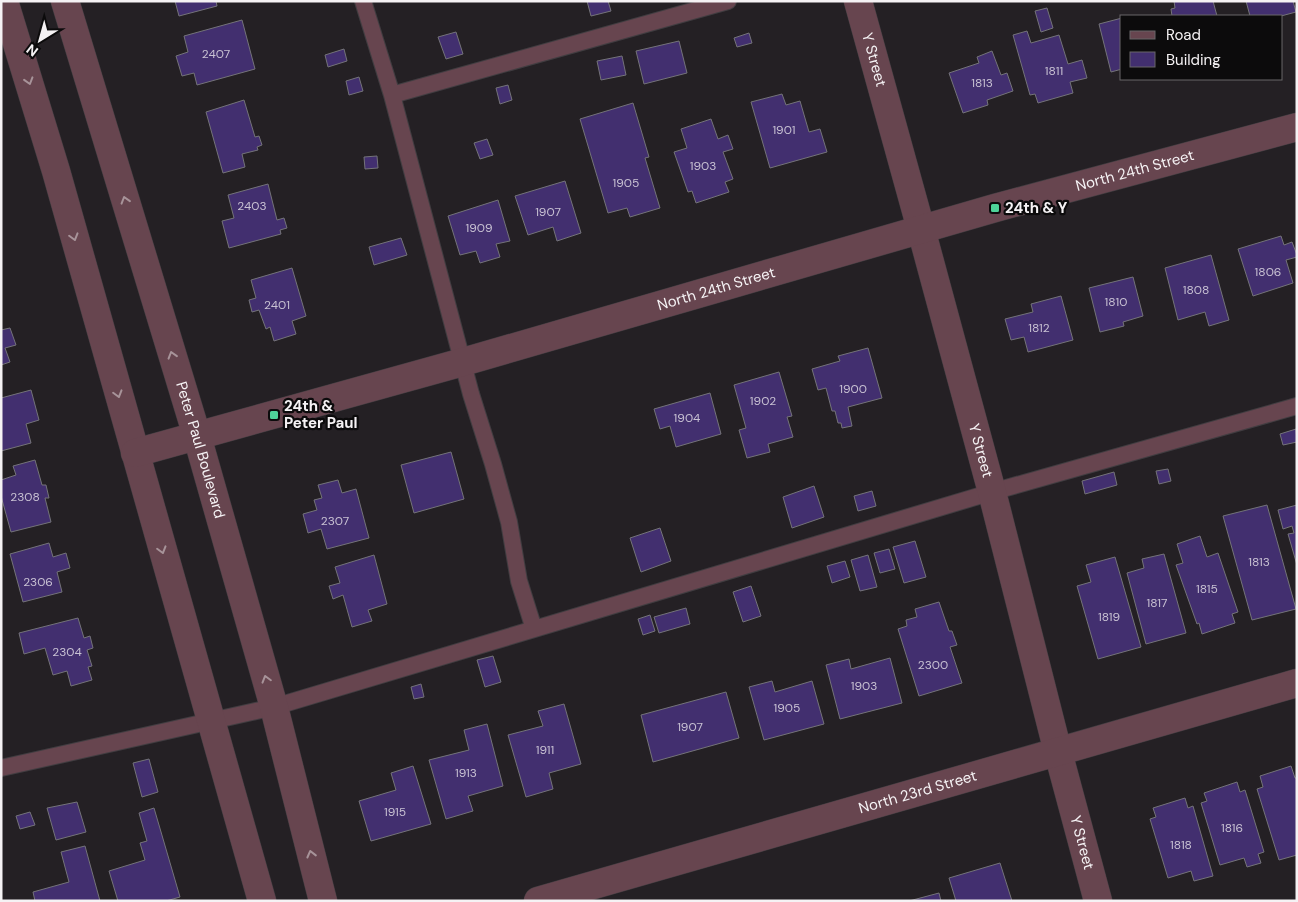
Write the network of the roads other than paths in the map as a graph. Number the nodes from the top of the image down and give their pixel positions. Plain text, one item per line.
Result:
1 (4, 1) edge
2 (65, 1) edge
3 (363, 1) edge
4 (728, 1) edge
5 (858, 1) edge
6 (392, 95) junction
7 (1297, 127) edge
8 (921, 229) junction
9 (463, 362) junction
10 (1297, 406) edge
11 (197, 436) junction
12 (135, 453) junction
13 (992, 492) junction
14 (534, 629) junction
15 (1297, 683) edge
16 (274, 707) junction
17 (210, 721) junction
18 (1058, 752) junction
19 (1, 768) edge
20 (262, 901) edge
21 (323, 901) edge
22 (538, 901) edge
23 (1098, 901) edge

1 -> 12 street
11 -> 2 street, Peter Paul Boulevard
3 - 6 lane
4 - 6 lane
5 - 8 street, Y Street
6 - 9 lane
7 - 8 street, North 24th Street
8 - 9 street, North 24th Street
8 - 13 street, Y Street
9 - 11 street, North 24th Street
9 - 14 lane
10 - 13 lane
11 - 12 street, North 24th Street
16 -> 11 street, Peter Paul Boulevard
12 -> 17 street
13 - 14 lane
13 - 18 street, Y Street
14 - 16 lane
15 - 18 street, North 23rd Street
16 - 17 lane
21 -> 16 street, Peter Paul Boulevard
17 - 19 lane
17 - 20 street
18 - 22 street, North 23rd Street
18 - 23 street, Y Street

